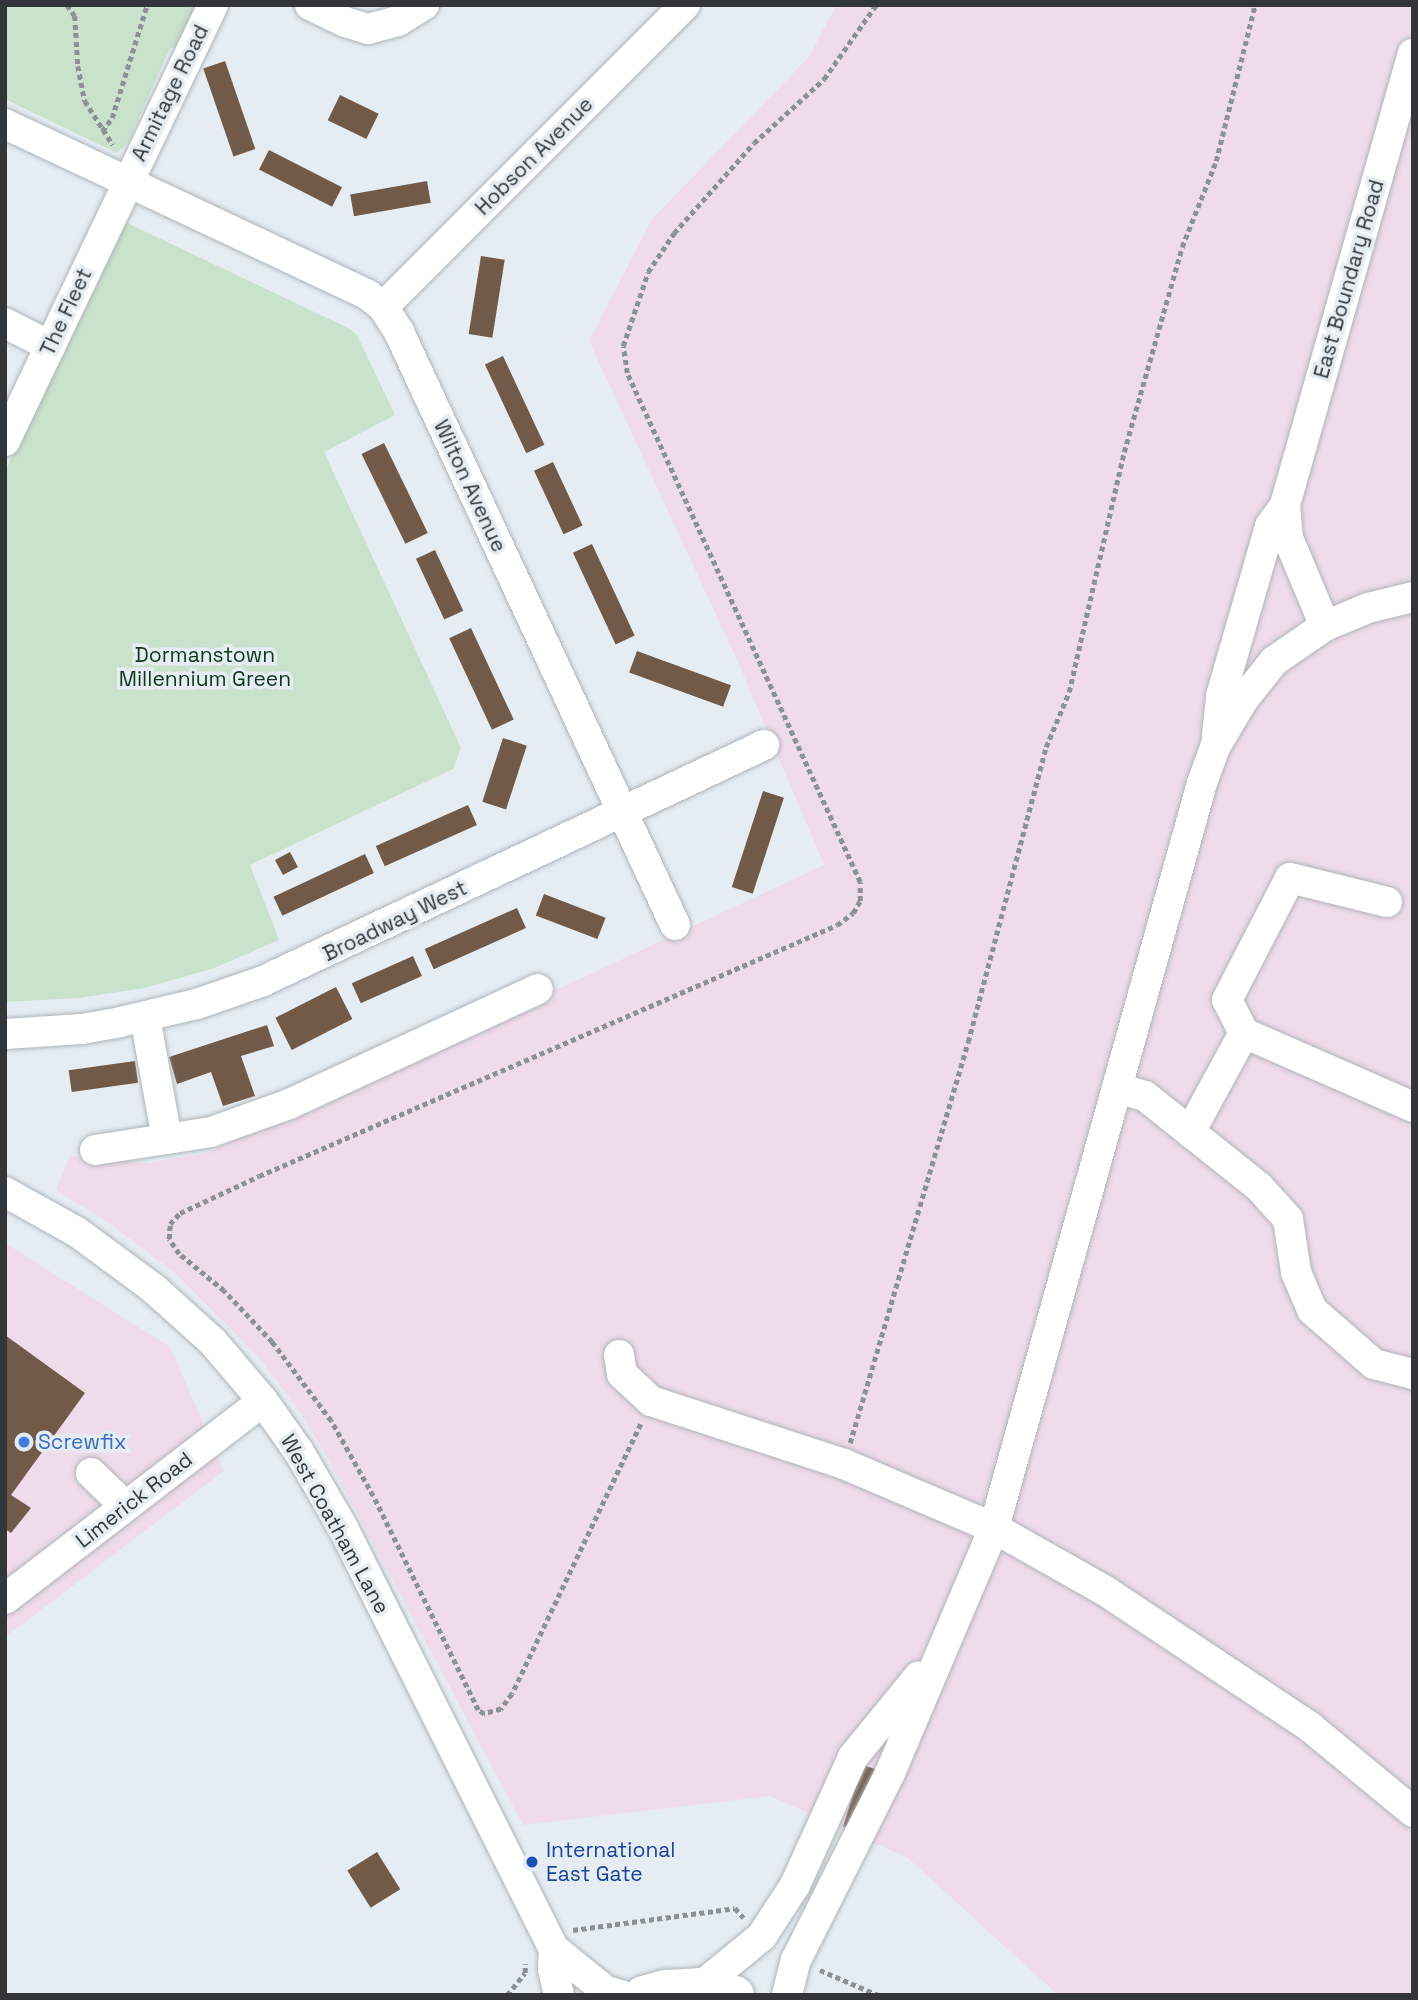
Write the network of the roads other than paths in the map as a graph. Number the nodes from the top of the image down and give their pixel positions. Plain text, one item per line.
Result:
1 (213, 5) edge
2 (310, 5) edge
3 (424, 5) edge
4 (685, 5) edge
5 (1413, 54) edge
6 (5, 124) edge
7 (128, 181) junction
8 (383, 307) junction
9 (5, 323) edge
10 (50, 346) junction
11 (5, 442) edge
12 (1285, 505) junction
13 (1413, 597) edge
14 (1325, 626) junction
15 (764, 745) dead end
16 (1215, 747) junction
17 (622, 812) junction
18 (1387, 902) dead end
19 (675, 925) dead end
20 (538, 989) dead end
21 (145, 1017) junction
22 (1244, 1033) junction
23 (5, 1034) edge
24 (1116, 1088) junction
25 (1413, 1107) edge
26 (1190, 1132) junction
27 (167, 1139) junction
28 (95, 1150) dead end
29 (5, 1192) edge
30 (619, 1354) dead end
31 (1413, 1374) edge
32 (263, 1401) junction
33 (91, 1473) dead end
34 (125, 1506) junction
35 (994, 1528) junction
36 (10, 1586) edge
37 (940, 1652) junction
38 (1413, 1812) edge
39 (550, 1941) junction
40 (718, 1991) edge
41 (559, 1995) edge
42 (621, 1995) edge
43 (643, 1995) edge
44 (787, 1995) edge

1 - 7 street, Armitage Road
2 - 3 street
4 - 8 street, Hobson Avenue
5 - 12 street, East Boundary Road
6 - 7 street, Wilton Avenue
7 - 8 street, Wilton Avenue
7 - 10 street, The Fleet
8 - 17 street, Wilton Avenue
9 - 10 street
10 - 11 street, The Fleet
12 - 14 street
12 - 16 street
13 - 14 street
14 - 16 street
15 - 17 street, Broadway West
16 - 24 street
17 - 19 street, Wilton Avenue
17 - 21 street, Broadway West
18 - 22 street
20 - 27 street
21 - 23 street, Broadway West
21 - 27 street
22 - 25 street
22 - 26 street
24 - 26 street
24 - 35 street
26 - 31 street
27 - 28 street
29 - 32 street, West Coatham Lane
30 - 35 street
32 - 34 street, Limerick Road
32 - 39 street, West Coatham Lane
33 - 34 street
34 - 36 street, Limerick Road
35 - 37 street
35 - 38 street
37 - 40 street
37 - 44 street
39 - 41 street, West Coatham Lane
39 - 42 street, West Coatham Lane
40 - 43 main road

